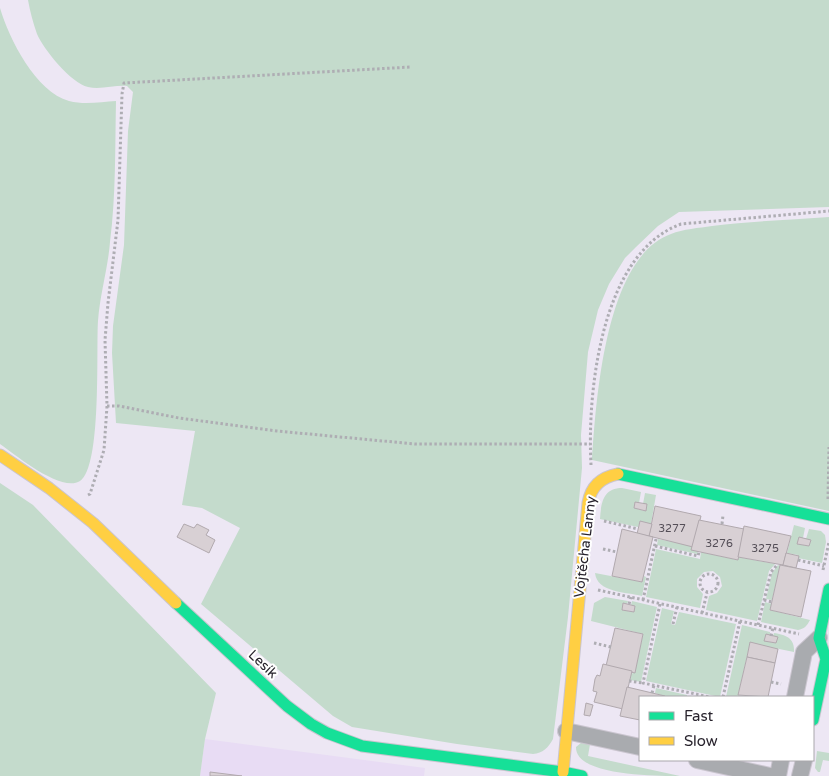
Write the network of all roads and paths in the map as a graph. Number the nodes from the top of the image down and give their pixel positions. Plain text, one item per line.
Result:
1 (411, 67) dead end
2 (829, 211) edge
3 (107, 406) junction
4 (590, 444) junction
5 (829, 447) edge
6 (0, 455) edge
7 (596, 485) junction
8 (66, 501) junction
9 (829, 519) edge
10 (597, 520) dead end
11 (638, 528) dead end
12 (656, 539) dead end
13 (655, 546) junction
14 (594, 547) dead end
15 (617, 552) dead end
16 (699, 552) dead end
17 (798, 560) dead end
18 (776, 565) dead end
19 (824, 566) dead end
20 (581, 586) junction
21 (829, 589) edge
22 (707, 592) junction
23 (631, 597) junction
24 (643, 600) junction
25 (764, 600) junction
26 (772, 602) dead end
27 (629, 604) dead end
28 (660, 604) junction
29 (677, 607) junction
30 (702, 613) junction
31 (740, 621) junction
32 (673, 624) dead end
33 (758, 625) junction
34 (773, 628) junction
35 (772, 636) dead end
36 (819, 638) junction
37 (586, 641) dead end
38 (610, 647) dead end
39 (629, 681) dead end
40 (643, 683) junction
41 (654, 685) junction
42 (652, 693) dead end
43 (690, 695) edge
44 (723, 696) edge
45 (794, 696) edge
46 (814, 715) edge
47 (566, 731) junction
48 (639, 747) edge
49 (701, 761) edge
50 (781, 761) edge
51 (804, 761) edge
52 (563, 772) junction
53 (582, 776) edge
54 (770, 776) edge
55 (778, 776) edge
56 (800, 776) edge

1 - 3 path
2 - 4 path
3 - 4 path
3 - 8 path
4 - 7 path
5 - 9 path
6 - 8 street, Lesík
7 - 9 street, Vojtěcha Lanny
7 - 20 street, Vojtěcha Lanny
8 - 52 street, Lesík
10 - 11 path
12 - 13 path
13 - 16 path
13 - 24 path
14 - 15 path
17 - 19 path
18 - 25 path
20 - 23 path
20 - 47 street, Vojtěcha Lanny
21 - 36 street
22 - 22 path
22 - 30 path
23 - 24 path
23 - 27 path
24 - 28 path
25 - 26 path
25 - 33 path
28 - 29 path
28 - 40 path
29 - 30 path
29 - 32 path
30 - 31 path
31 - 33 path
31 - 44 path
33 - 34 path
34 - 35 path
34 - 36 path
36 - 45 street
36 - 46 street
37 - 38 path
39 - 40 path
40 - 41 path
41 - 42 path
41 - 43 path
47 - 48 street
47 - 52 street, Vojtěcha Lanny
49 - 54 street
50 - 55 street
51 - 56 street
52 - 53 street, Lesík

